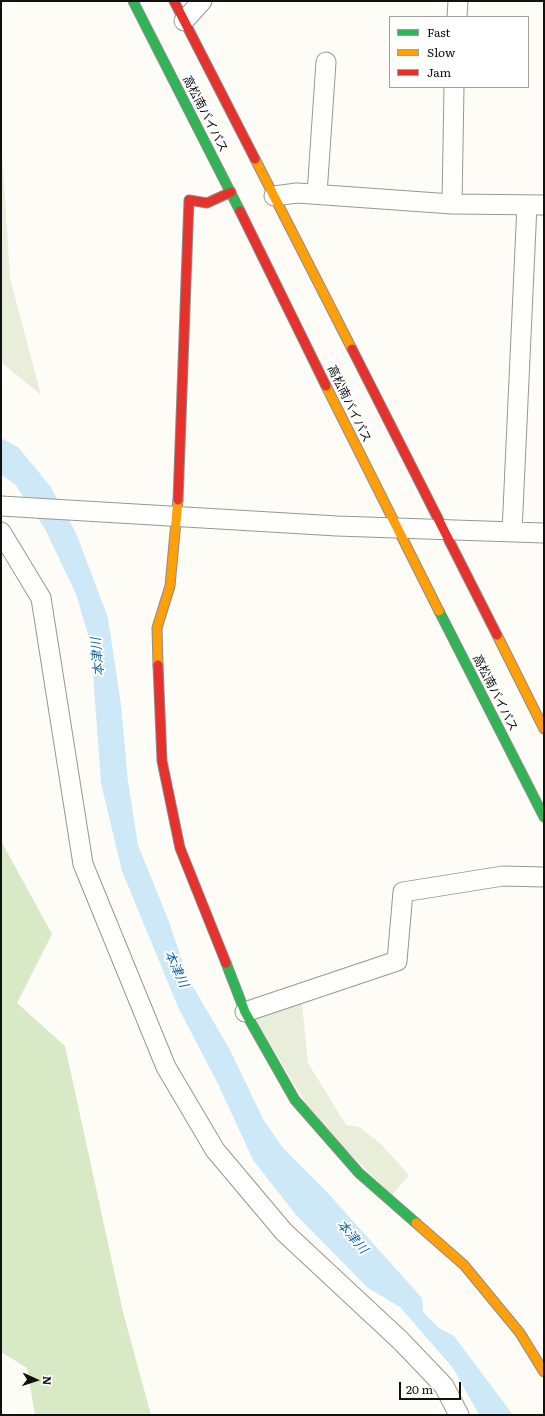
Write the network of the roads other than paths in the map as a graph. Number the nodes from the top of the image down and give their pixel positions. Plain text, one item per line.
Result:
1 (133, 1) edge
2 (174, 1) edge
3 (202, 1) edge
4 (458, 1) edge
5 (457, 16) edge
6 (184, 21) junction
7 (326, 62) dead end
8 (454, 88) edge
9 (231, 192) junction
10 (317, 194) junction
11 (274, 196) junction
12 (452, 204) junction
13 (536, 205) edge
14 (1, 506) edge
15 (177, 516) junction
16 (396, 528) junction
17 (444, 530) junction
18 (1, 532) edge
19 (512, 532) junction
20 (544, 533) edge
21 (544, 729) edge
22 (544, 818) edge
23 (544, 877) edge
24 (245, 1012) junction
25 (544, 1372) edge
26 (459, 1415) edge

1 - 9 main road, 高松南バイパス
2 - 6 main road, 高松南バイパス
3 - 6 street
4 - 5 street
6 - 11 main road, 高松南バイパス
7 - 10 street
8 - 12 street
9 - 15 main road
9 - 16 main road, 高松南バイパス
10 - 11 street
10 - 12 street
11 - 17 main road, 高松南バイパス
12 - 13 street
13 - 19 street
14 - 15 street
15 - 16 street
15 - 24 main road
16 - 17 street
16 - 22 main road, 高松南バイパス
17 - 19 street
17 - 21 main road, 高松南バイパス
18 - 26 street
19 - 20 street
23 - 24 street
24 - 25 main road

